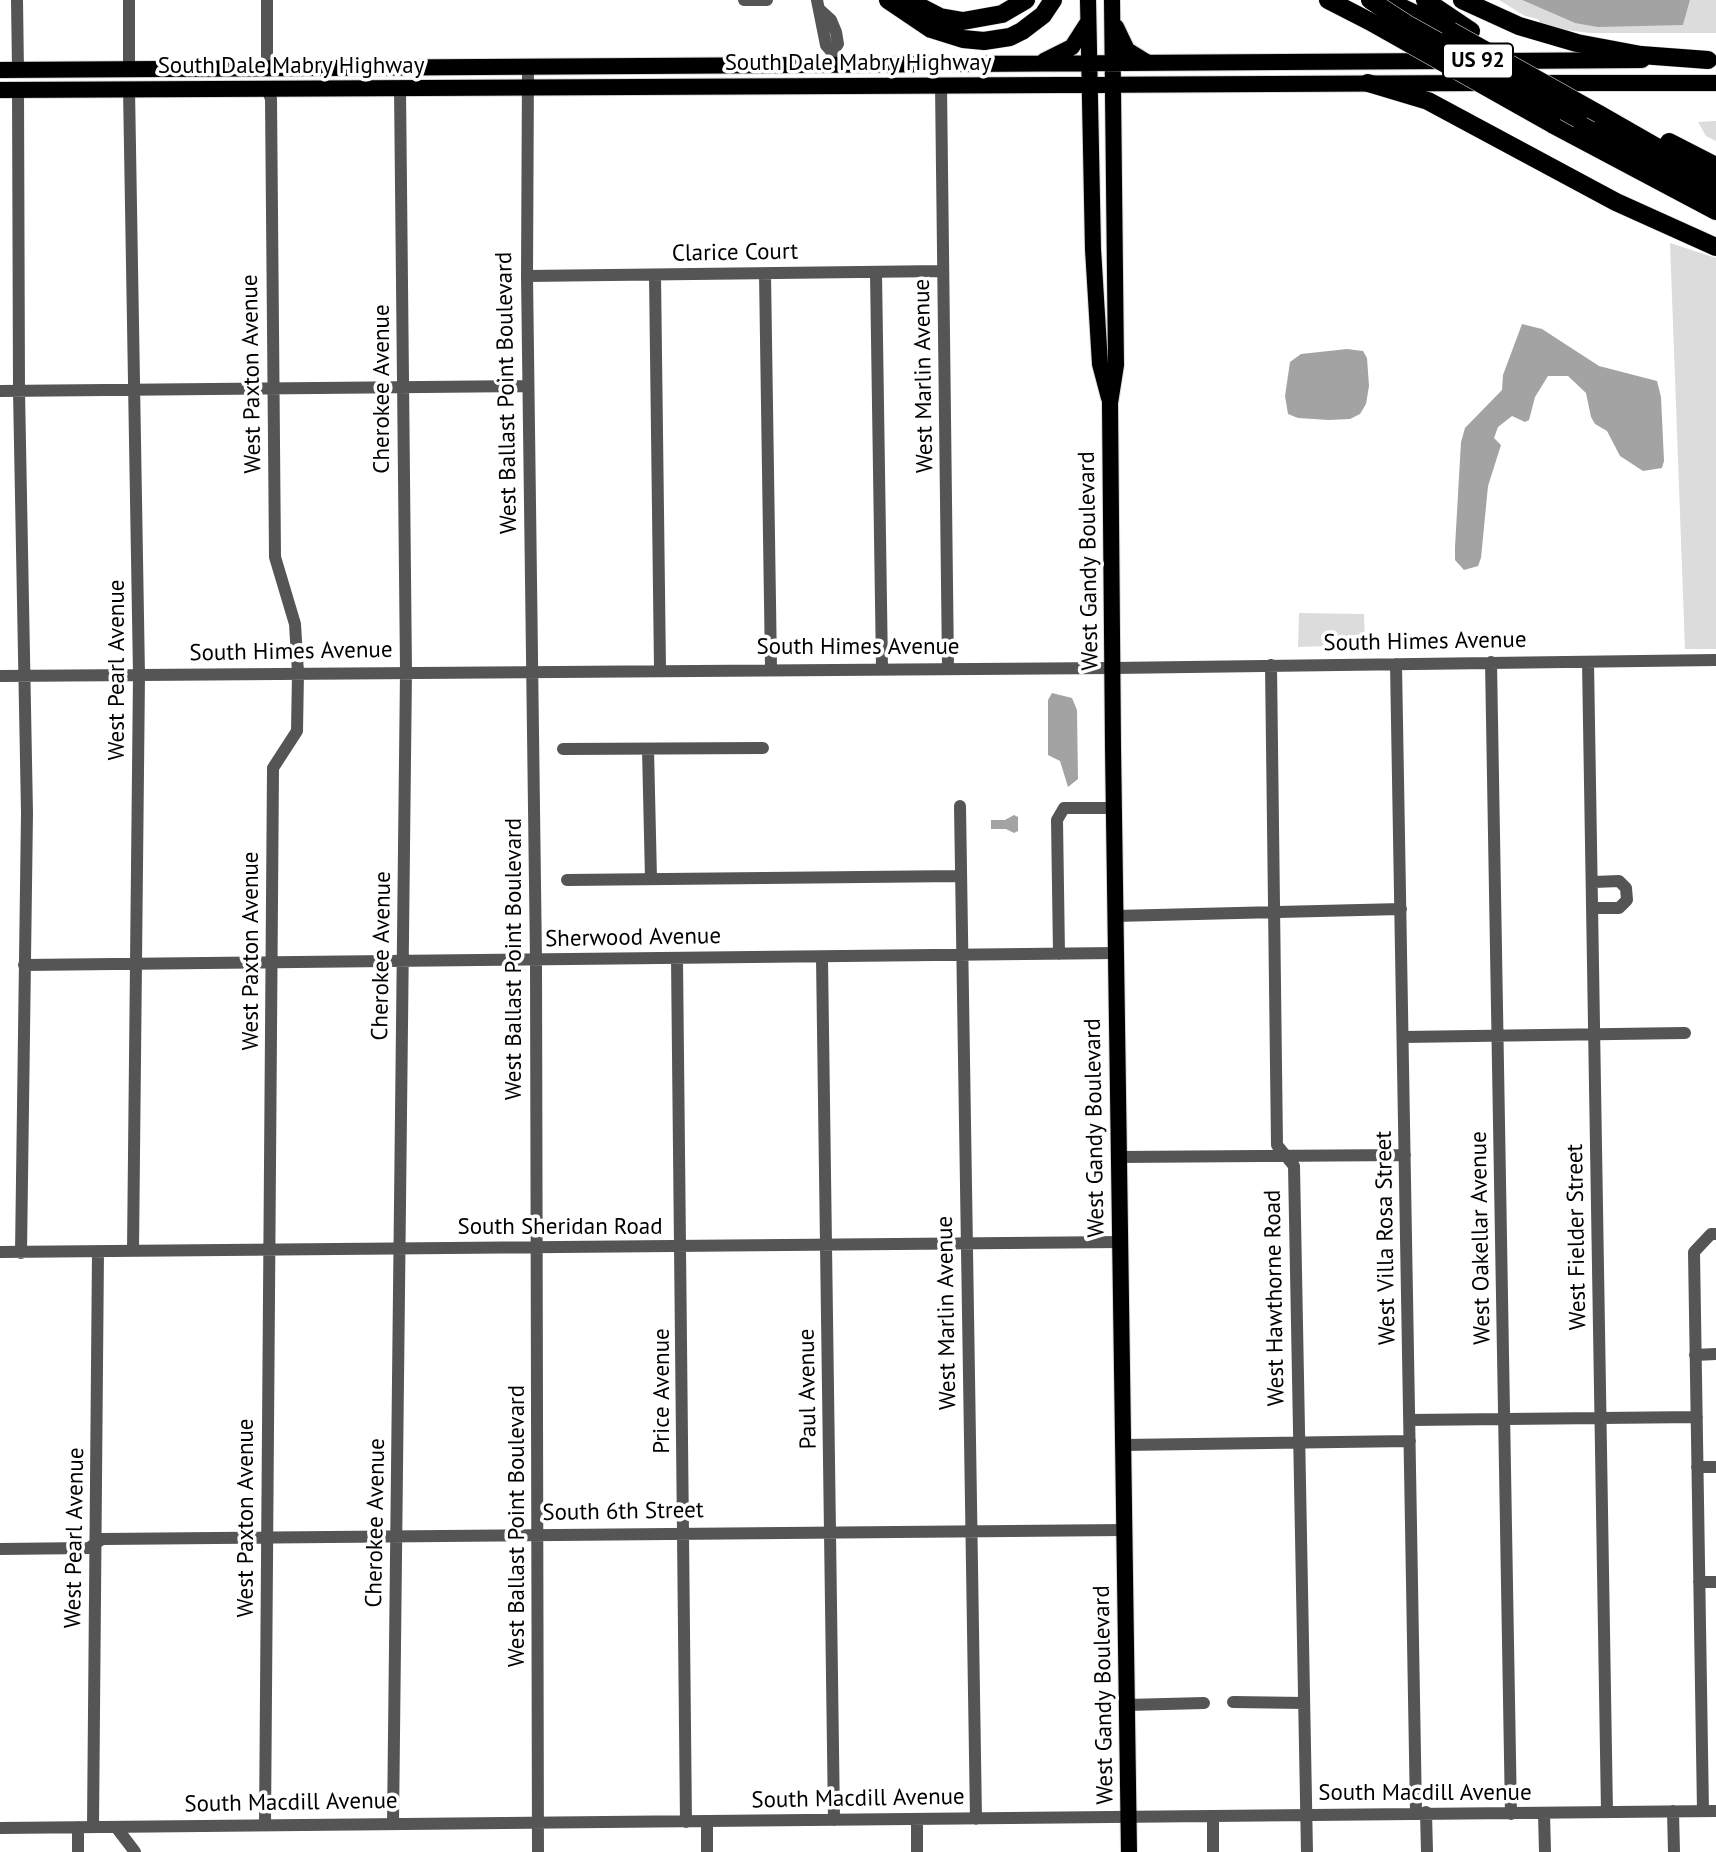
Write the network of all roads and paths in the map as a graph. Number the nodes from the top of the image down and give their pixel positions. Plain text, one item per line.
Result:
1 (16, 0) edge
2 (129, 0) edge
3 (267, 0) edge
4 (744, 0) edge
5 (768, 0) edge
6 (888, 0) edge
7 (907, 0) edge
8 (1027, 0) edge
9 (1053, 0) edge
10 (1088, 0) edge
11 (1328, 0) edge
12 (1370, 0) edge
13 (1386, 0) edge
14 (1397, 0) edge
15 (1425, 0) edge
16 (1462, 0) edge
17 (818, 5) edge
18 (1112, 7) edge
19 (1088, 19) junction
20 (1451, 31) junction
21 (832, 58) junction
22 (1712, 60) edge
23 (1148, 63) junction
24 (695, 64) junction
25 (1037, 64) junction
26 (1089, 64) junction
27 (1113, 64) junction
28 (528, 67) junction
29 (72, 69) junction
30 (129, 69) junction
31 (267, 69) junction
32 (324, 69) junction
33 (0, 70) edge
34 (18, 70) junction
35 (0, 83) edge
36 (1368, 83) junction
37 (1716, 83) edge
38 (1113, 84) junction
39 (941, 85) junction
40 (1089, 85) junction
41 (832, 86) junction
42 (695, 87) junction
43 (527, 88) junction
44 (129, 89) junction
45 (211, 89) junction
46 (267, 89) junction
47 (400, 89) junction
48 (0, 90) edge
49 (18, 90) junction
50 (1607, 114) junction
51 (1716, 166) edge
52 (1716, 181) edge
53 (1716, 196) edge
54 (1716, 211) edge
55 (1716, 247) edge
56 (943, 271) junction
57 (876, 273) junction
58 (765, 274) junction
59 (655, 275) junction
60 (527, 276) junction
61 (402, 387) junction
62 (528, 387) junction
63 (272, 388) junction
64 (136, 390) junction
65 (0, 391) edge
66 (19, 391) junction
67 (1110, 403) junction
68 (1716, 660) edge
69 (1491, 662) junction
70 (1588, 662) junction
71 (1396, 664) junction
72 (1270, 665) junction
73 (882, 667) junction
74 (948, 667) junction
75 (771, 668) junction
76 (1113, 668) junction
77 (660, 669) junction
78 (532, 670) junction
79 (405, 671) junction
80 (298, 673) junction
81 (24, 675) junction
82 (139, 675) junction
83 (0, 676) edge
84 (763, 748) dead end
85 (563, 749) dead end
86 (648, 749) junction
87 (960, 806) dead end
88 (1114, 808) junction
89 (961, 876) junction
90 (651, 879) junction
91 (567, 880) dead end
92 (1594, 882) junction
93 (1594, 908) junction
94 (1401, 909) junction
95 (1274, 914) junction
96 (1115, 916) junction
97 (1116, 953) junction
98 (1059, 954) junction
99 (962, 956) junction
100 (822, 958) junction
101 (677, 959) junction
102 (536, 960) junction
103 (402, 961) junction
104 (272, 963) junction
105 (137, 964) junction
106 (24, 965) junction
107 (1595, 1032) junction
108 (1685, 1033) dead end
109 (1498, 1035) junction
110 (1403, 1037) junction
111 (1286, 1156) junction
112 (1405, 1156) junction
113 (1118, 1157) junction
114 (1714, 1234) edge
115 (1119, 1242) junction
116 (967, 1244) junction
117 (828, 1245) junction
118 (682, 1247) junction
119 (536, 1248) junction
120 (399, 1249) junction
121 (269, 1250) junction
122 (98, 1251) junction
123 (133, 1251) junction
124 (0, 1252) edge
125 (21, 1253) junction
126 (1716, 1354) edge
127 (1695, 1355) junction
128 (1697, 1417) junction
129 (1504, 1418) junction
130 (1600, 1418) junction
131 (1410, 1420) junction
132 (1410, 1441) junction
133 (1299, 1445) junction
134 (1123, 1446) junction
135 (1716, 1467) edge
136 (1697, 1468) junction
137 (971, 1530) junction
138 (1124, 1530) junction
139 (831, 1532) junction
140 (684, 1533) junction
141 (397, 1535) junction
142 (538, 1535) junction
143 (266, 1537) junction
144 (96, 1543) junction
145 (0, 1549) edge
146 (1716, 1582) edge
147 (1699, 1583) junction
148 (1700, 1696) junction
149 (1716, 1696) edge
150 (1233, 1702) dead end
151 (1204, 1703) dead end
152 (1304, 1703) junction
153 (1127, 1705) junction
154 (1673, 1811) junction
155 (1710, 1811) edge
156 (1421, 1812) junction
157 (1606, 1812) junction
158 (1307, 1814) junction
159 (1511, 1814) junction
160 (1544, 1814) junction
161 (1129, 1816) junction
162 (1213, 1816) junction
163 (917, 1819) junction
164 (976, 1819) junction
165 (834, 1820) junction
166 (538, 1822) junction
167 (686, 1822) junction
168 (707, 1822) junction
169 (393, 1823) junction
170 (265, 1825) junction
171 (93, 1826) junction
172 (116, 1826) junction
173 (78, 1827) junction
174 (0, 1828) edge
175 (78, 1852) edge
176 (135, 1852) edge
177 (538, 1852) edge
178 (707, 1852) edge
179 (917, 1852) edge
180 (1129, 1852) edge
181 (1213, 1852) edge
182 (1307, 1852) edge
183 (1427, 1852) edge
184 (1545, 1852) edge
185 (1674, 1852) edge

1 - 34 street
2 - 30 street
3 - 31 street
4 - 5 street
6 - 9 highway
7 - 8 highway
10 - 19 main road, West Gandy Boulevard
11 - 54 highway, bridge
12 - 53 highway, bridge
13 - 20 highway
14 - 20 highway
15 - 50 highway
16 - 22 highway
17 - 21 street
18 - 23 main road
18 - 27 main road, West Gandy Boulevard
19 - 25 main road
19 - 26 main road, West Gandy Boulevard
20 - 50 highway, bridge
21 - 24 main road, South Dale Mabry Highway
21 - 25 main road, South Dale Mabry Highway
21 - 41 main road
22 - 23 main road, US 92
23 - 27 main road
24 - 28 main road, South Dale Mabry Highway
24 - 42 main road
25 - 26 main road, South Dale Mabry Highway
26 - 27 main road
26 - 40 main road, West Gandy Boulevard
27 - 38 main road, West Gandy Boulevard
28 - 32 main road, South Dale Mabry Highway
28 - 43 street, West Ballast Point Boulevard
29 - 30 main road, South Dale Mabry Highway
29 - 34 main road, South Dale Mabry Highway
29 - 49 main road
30 - 31 main road, South Dale Mabry Highway
31 - 32 main road, South Dale Mabry Highway
31 - 45 main road
32 - 46 main road
33 - 34 main road, South Dale Mabry Highway
34 - 35 main road
36 - 37 main road, South Dale Mabry Highway / US 92
36 - 38 main road, South Dale Mabry Highway / US 92
36 - 55 highway
38 - 40 main road, South Dale Mabry Highway / US 92
38 - 67 main road, West Gandy Boulevard
39 - 40 main road, South Dale Mabry Highway
39 - 41 main road, South Dale Mabry Highway
39 - 56 street, West Marlin Avenue
40 - 67 main road, West Gandy Boulevard
41 - 42 main road, South Dale Mabry Highway
42 - 43 main road, South Dale Mabry Highway
43 - 47 main road, South Dale Mabry Highway
43 - 60 street, West Ballast Point Boulevard
44 - 45 main road, South Dale Mabry Highway
44 - 49 main road, South Dale Mabry Highway
44 - 64 street, West Pearl Avenue
45 - 46 main road, South Dale Mabry Highway
46 - 47 main road, South Dale Mabry Highway
46 - 63 street, West Paxton Avenue
47 - 61 street, Cherokee Avenue
48 - 49 main road, South Dale Mabry Highway
49 - 66 street
50 - 51 highway
50 - 52 highway
56 - 57 street, Clarice Court
56 - 74 street, West Marlin Avenue
57 - 58 street, Clarice Court
57 - 73 street
58 - 59 street, Clarice Court
58 - 75 street
59 - 60 street, Clarice Court
59 - 77 street
60 - 62 street, West Ballast Point Boulevard
61 - 62 street
61 - 63 street
61 - 79 street, Cherokee Avenue
62 - 78 street, West Ballast Point Boulevard
63 - 64 street
63 - 80 street, West Paxton Avenue
64 - 66 street
64 - 82 street, West Pearl Avenue
65 - 66 street
66 - 81 street
67 - 76 main road, West Gandy Boulevard
68 - 70 street, South Himes Avenue
69 - 70 street, South Himes Avenue
69 - 71 street, South Himes Avenue
69 - 109 street, West Oakellar Avenue
70 - 92 street, West Fielder Street
71 - 72 street, South Himes Avenue
71 - 94 street, West Villa Rosa Street
72 - 76 street, South Himes Avenue
72 - 95 street, West Hawthorne Road
73 - 74 street, South Himes Avenue
73 - 75 street, South Himes Avenue
74 - 76 street, South Himes Avenue
75 - 77 street, South Himes Avenue
76 - 88 main road, West Gandy Boulevard
77 - 78 street, South Himes Avenue
78 - 79 street, South Himes Avenue
78 - 102 street, West Ballast Point Boulevard
79 - 80 street, South Himes Avenue
79 - 103 street, Cherokee Avenue
80 - 82 street, South Himes Avenue
80 - 104 street, West Paxton Avenue
81 - 82 street, South Himes Avenue
81 - 83 street, South Himes Avenue
81 - 106 street
82 - 105 street, West Pearl Avenue
84 - 86 street
85 - 86 street
86 - 90 street
87 - 89 street, West Marlin Avenue
88 - 96 main road, West Gandy Boulevard
88 - 98 street
89 - 90 street
89 - 99 street, West Marlin Avenue
90 - 91 street
92 - 93 street, West Fielder Street
92 - 93 street
93 - 107 street, West Fielder Street
94 - 95 street
94 - 110 street, West Villa Rosa Street
95 - 96 street
95 - 111 street, West Hawthorne Road
96 - 97 main road, West Gandy Boulevard
97 - 98 street, Sherwood Avenue
97 - 113 main road, West Gandy Boulevard
98 - 99 street, Sherwood Avenue
99 - 100 street, Sherwood Avenue
99 - 116 street, West Marlin Avenue
100 - 101 street, Sherwood Avenue
100 - 117 street, Paul Avenue
101 - 102 street, Sherwood Avenue
101 - 118 street, Price Avenue
102 - 103 street, Sherwood Avenue
102 - 119 street, West Ballast Point Boulevard
103 - 104 street, Sherwood Avenue
103 - 120 street, Cherokee Avenue
104 - 105 street, Sherwood Avenue
104 - 121 street, West Paxton Avenue
105 - 106 street, Sherwood Avenue
105 - 123 street, West Pearl Avenue
106 - 125 street
107 - 108 street
107 - 109 street
107 - 130 street, West Fielder Street
109 - 110 street
109 - 129 street, West Oakellar Avenue
110 - 112 street, West Villa Rosa Street
111 - 112 street
111 - 113 street
111 - 133 street, West Hawthorne Road
112 - 131 street, West Villa Rosa Street
113 - 115 main road, West Gandy Boulevard
114 - 127 street
115 - 116 street, South Sheridan Road
115 - 134 main road, West Gandy Boulevard
116 - 117 street, South Sheridan Road
116 - 137 street, West Marlin Avenue
117 - 118 street, South Sheridan Road
117 - 139 street, Paul Avenue
118 - 119 street, South Sheridan Road
118 - 140 street, Price Avenue
119 - 120 street, South Sheridan Road
119 - 142 street, West Ballast Point Boulevard
120 - 121 street, South Sheridan Road
120 - 141 street, Cherokee Avenue
121 - 123 street, South Sheridan Road
121 - 143 street, West Paxton Avenue
122 - 123 street, South Sheridan Road
122 - 125 street, South Sheridan Road
122 - 144 street, West Pearl Avenue
124 - 125 street, South Sheridan Road
126 - 127 street
127 - 128 street
128 - 130 street
128 - 136 street
129 - 130 street
129 - 131 street
129 - 159 street, West Oakellar Avenue
130 - 157 street, West Fielder Street
131 - 132 street, West Villa Rosa Street
132 - 133 street
132 - 156 street, West Villa Rosa Street
133 - 134 street
133 - 152 street, West Hawthorne Road
134 - 138 main road, West Gandy Boulevard
135 - 136 street
136 - 147 street
137 - 138 street, South 6th Street
137 - 139 street, South 6th Street
137 - 164 street, West Marlin Avenue
138 - 153 main road, West Gandy Boulevard
139 - 140 street, South 6th Street
139 - 165 street, Paul Avenue
140 - 142 street, South 6th Street
140 - 167 street, Price Avenue
141 - 142 street, South 6th Street
141 - 143 street, South 6th Street
141 - 169 street, Cherokee Avenue
142 - 166 street, West Ballast Point Boulevard
143 - 144 street, South 6th Street
143 - 170 street, West Paxton Avenue
144 - 145 street, South 6th Street
144 - 171 street, West Pearl Avenue
146 - 147 street
147 - 148 street
148 - 149 street
148 - 155 street
150 - 152 street
151 - 153 street
152 - 158 street, West Hawthorne Road
153 - 161 main road, West Gandy Boulevard
154 - 155 street, South Macdill Avenue
154 - 157 street, South Macdill Avenue
154 - 185 street
156 - 158 street, South Macdill Avenue
156 - 159 street, South Macdill Avenue
156 - 183 street, West Villa Rosa Street
157 - 160 street, South Macdill Avenue
158 - 162 street, South Macdill Avenue
158 - 182 street, West Hawthorne Road
159 - 160 street, South Macdill Avenue
160 - 184 street
161 - 162 street, South Macdill Avenue
161 - 164 street, South Macdill Avenue
161 - 180 main road, West Gandy Boulevard
162 - 181 street
163 - 164 street, South Macdill Avenue
163 - 165 street, South Macdill Avenue
163 - 179 street
165 - 168 street, South Macdill Avenue
166 - 167 street, South Macdill Avenue
166 - 169 street, South Macdill Avenue
166 - 177 street, West Ballast Point Boulevard
167 - 168 street, South Macdill Avenue
168 - 178 street
169 - 170 street, South Macdill Avenue
170 - 172 street, South Macdill Avenue
171 - 172 street, South Macdill Avenue
171 - 173 street, South Macdill Avenue
172 - 176 street
173 - 174 street, South Macdill Avenue
173 - 175 street

